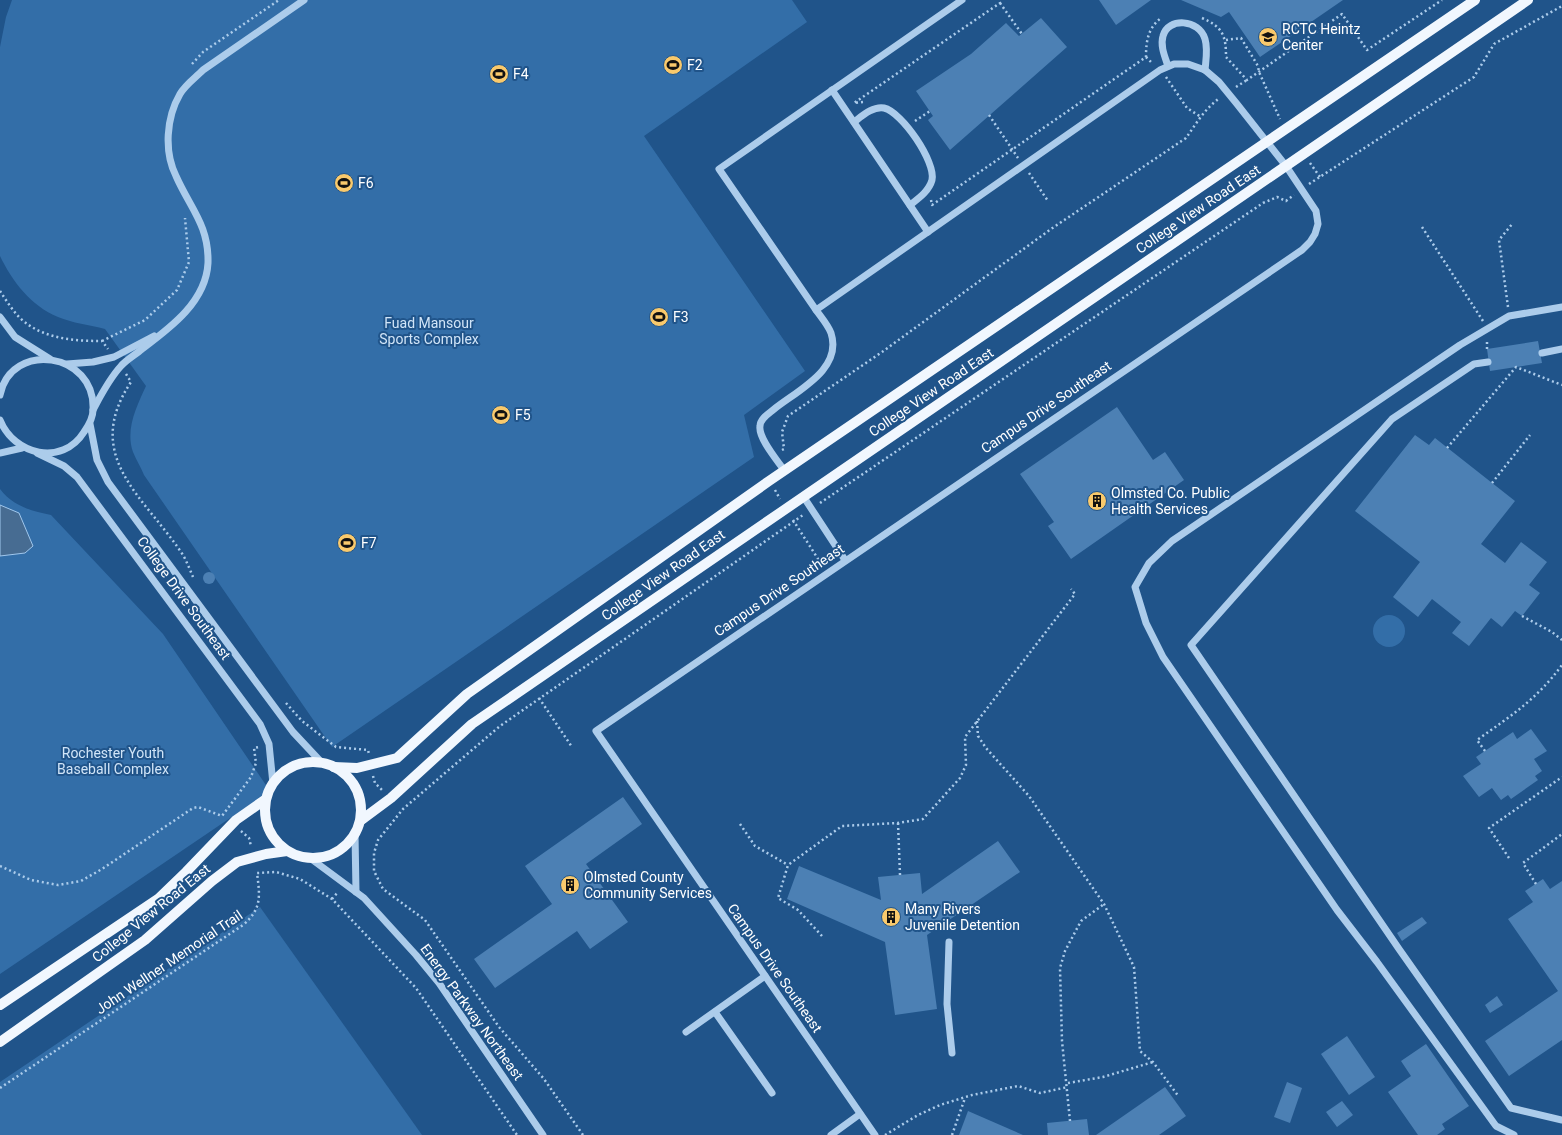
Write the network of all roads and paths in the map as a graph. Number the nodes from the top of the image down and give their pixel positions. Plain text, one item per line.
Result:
1 (304, 0) edge
2 (962, 0) edge
3 (1442, 0) edge
4 (1475, 0) edge
5 (1528, 0) edge
6 (999, 1) edge
7 (1562, 6) edge
8 (1198, 16) dead end
9 (1162, 18) dead end
10 (1022, 34) dead end
11 (1226, 40) junction
12 (1146, 58) junction
13 (1168, 66) junction
14 (1160, 70) junction
15 (1205, 70) junction
16 (1259, 72) junction
17 (1247, 80) junction
18 (832, 90) junction
19 (1228, 93) junction
20 (868, 102) dead end
21 (930, 111) dead end
22 (912, 116) dead end
23 (1201, 117) junction
24 (915, 121) junction
25 (854, 122) junction
26 (907, 127) junction
27 (919, 127) dead end
28 (1265, 142) junction
29 (1286, 166) junction
30 (1320, 177) dead end
31 (1302, 189) junction
32 (931, 198) dead end
33 (910, 205) junction
34 (1513, 223) dead end
35 (1422, 227) dead end
36 (928, 232) junction
37 (0, 291) edge
38 (1562, 307) edge
39 (816, 310) junction
40 (1509, 316) junction
41 (0, 317) edge
42 (170, 327) junction
43 (1488, 329) junction
44 (1487, 349) dead end
45 (1562, 349) edge
46 (1542, 353) dead end
47 (114, 357) junction
48 (50, 359) junction
49 (1488, 362) dead end
50 (67, 364) junction
51 (121, 365) junction
52 (1562, 385) edge
53 (0, 390) edge
54 (93, 410) junction
55 (0, 420) edge
56 (90, 424) junction
57 (1530, 435) dead end
58 (22, 448) junction
59 (1447, 448) dead end
60 (0, 453) edge
61 (37, 453) junction
62 (774, 456) junction
63 (784, 470) junction
64 (769, 481) junction
65 (1492, 483) dead end
66 (803, 496) junction
67 (785, 508) junction
68 (811, 509) junction
69 (794, 521) junction
70 (845, 560) junction
71 (827, 572) junction
72 (195, 582) dead end
73 (1071, 589) dead end
74 (1522, 616) dead end
75 (1562, 640) edge
76 (1562, 665) edge
77 (539, 698) junction
78 (283, 699) dead end
79 (977, 721) junction
80 (294, 732) junction
81 (269, 744) junction
82 (572, 748) dead end
83 (1485, 751) dead end
84 (322, 763) junction
85 (334, 767) junction
86 (1562, 777) edge
87 (273, 784) junction
88 (266, 799) junction
89 (222, 816) junction
90 (360, 821) junction
91 (898, 823) junction
92 (740, 824) dead end
93 (233, 825) junction
94 (355, 834) junction
95 (1562, 834) edge
96 (287, 851) junction
97 (254, 858) junction
98 (310, 858) junction
99 (1510, 858) dead end
100 (788, 865) junction
101 (0, 866) edge
102 (257, 873) junction
103 (900, 875) dead end
104 (1536, 884) dead end
105 (356, 892) junction
106 (1104, 904) junction
107 (822, 936) dead end
108 (948, 942) dead end
109 (765, 976) junction
110 (0, 1005) edge
111 (715, 1012) junction
112 (686, 1032) dead end
113 (0, 1042) edge
114 (952, 1053) dead end
115 (1153, 1062) junction
116 (1068, 1083) junction
117 (1068, 1087) junction
118 (0, 1088) edge
119 (772, 1093) dead end
120 (965, 1097) junction
121 (1179, 1097) dead end
122 (860, 1114) junction
123 (1561, 1119) edge
124 (1070, 1120) dead end
125 (517, 1135) edge
126 (543, 1135) edge
127 (583, 1135) edge
128 (831, 1135) edge
129 (875, 1135) edge
130 (885, 1135) edge
131 (952, 1135) edge
132 (1514, 1135) edge

1 - 42 street
2 - 18 street
3 - 16 path
4 - 28 main road, College View Road East
5 - 29 main road, College View Road East
6 - 10 path
6 - 20 path
7 - 30 path
8 - 11 path
9 - 12 path
11 - 16 path
11 - 17 path
12 - 14 path
12 - 32 path
13 - 14 street
13 - 15 street
13 - 15 street
14 - 23 path
14 - 36 street
15 - 19 street, Campus Drive Southeast
16 - 17 path
17 - 19 path
18 - 25 street
18 - 39 street
19 - 23 path
19 - 28 street, Campus Drive Southeast
21 - 24 path
22 - 24 path
23 - 62 path
24 - 26 path
24 - 27 path
25 - 26 street
25 - 33 street
26 - 33 street
28 - 29 street, Campus Drive Southeast
28 - 63 main road, College View Road East
29 - 31 street, Campus Drive Southeast
29 - 66 main road, College View Road East
31 - 68 path
31 - 70 street, Campus Drive Southeast
33 - 36 street
34 - 40 path
35 - 43 path
36 - 39 street
37 - 47 path
38 - 40 street
39 - 62 street
40 - 43 street
41 - 48 street
42 - 47 street
42 - 51 street
43 - 44 path
43 - 132 street
45 - 46 street
47 - 50 street
48 - 50 street
48 - 53 street
49 - 123 street
50 - 54 street
51 - 54 street
51 - 72 path
52 - 59 path
54 - 56 street
55 - 58 street
56 - 61 street
56 - 80 street, College Drive Southeast
57 - 65 path
58 - 60 street
58 - 61 street
61 - 81 street, College Drive Southeast
62 - 63 street
63 - 64 main road, College View Road East
64 - 67 path
64 - 85 main road, College View Road East
66 - 67 main road, College View Road East
66 - 68 street
67 - 69 path
67 - 90 main road, College View Road East
68 - 69 path
68 - 70 street
69 - 71 path
69 - 77 path
70 - 71 street, Campus Drive Southeast
71 - 109 street, Campus Drive Southeast
73 - 79 path
74 - 75 path
76 - 83 path
77 - 82 path
77 - 127 path
78 - 80 path
79 - 91 path
79 - 106 path
80 - 84 street, College Drive Southeast
81 - 87 street, College Drive Southeast
81 - 89 path
84 - 85 main road
84 - 87 main road
85 - 90 main road
86 - 99 path
87 - 88 main road
88 - 93 main road, College View Road East
88 - 96 main road
89 - 93 path, John Wellner Memorial Trail
89 - 101 path, John Wellner Memorial Trail
90 - 94 main road
91 - 100 path
91 - 103 path
92 - 100 path
93 - 97 path, John Wellner Memorial Trail
93 - 110 main road, College View Road East
94 - 98 main road
94 - 105 street
95 - 104 path
96 - 97 main road, College View Road East
96 - 98 main road
97 - 102 path, John Wellner Memorial Trail
97 - 113 main road, College View Road East
98 - 105 street, Energy Parkway Northeast
100 - 107 path
102 - 118 path, John Wellner Memorial Trail
102 - 125 path
105 - 126 street, Energy Parkway Northeast
106 - 115 path
106 - 116 path
108 - 114 street
109 - 111 street
109 - 122 street, Campus Drive Southeast
111 - 112 street
111 - 119 street
115 - 116 path
115 - 121 path
116 - 117 path
117 - 120 path
117 - 124 path
120 - 130 path
120 - 131 path
122 - 128 street
122 - 129 street, Campus Drive Southeast

